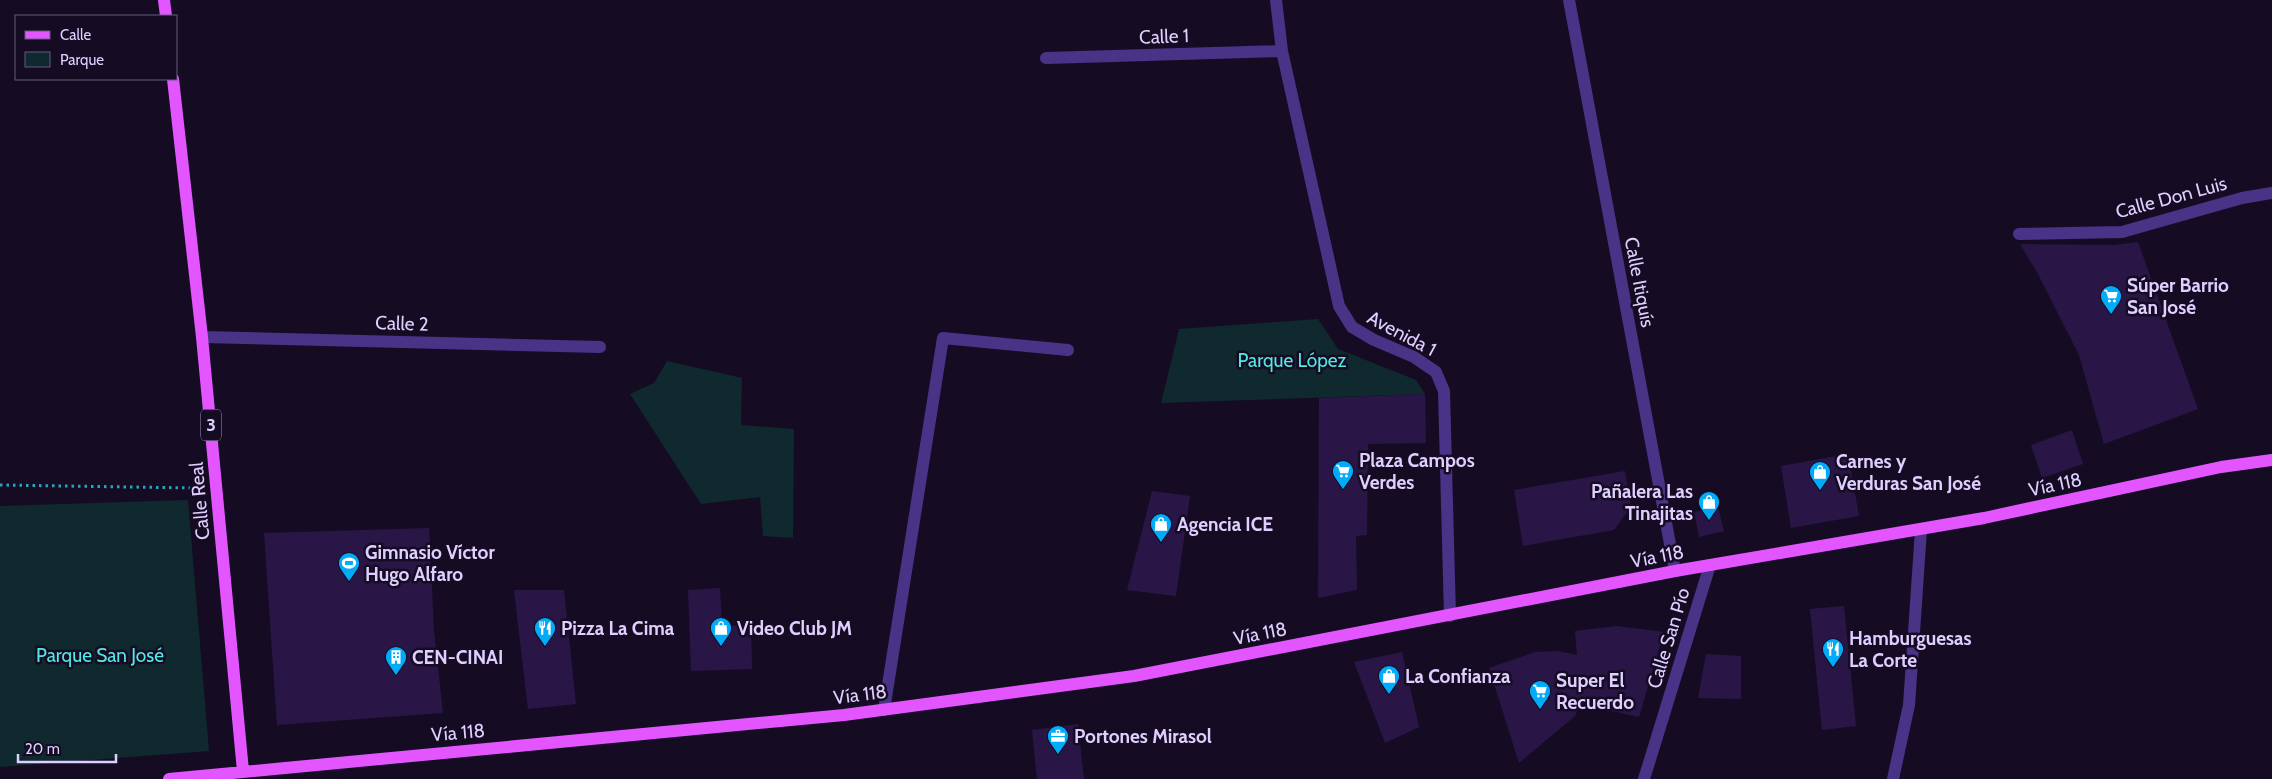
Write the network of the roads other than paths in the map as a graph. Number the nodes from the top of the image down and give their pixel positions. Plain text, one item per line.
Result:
1 (164, 0) edge
2 (1276, 0) edge
3 (1569, 0) edge
4 (166, 15) edge
5 (1282, 51) junction
6 (1046, 58) dead end
7 (173, 80) edge
8 (2272, 193) edge
9 (2019, 234) dead end
10 (202, 336) junction
11 (600, 347) dead end
12 (1068, 350) dead end
13 (2272, 460) edge
14 (1921, 530) junction
15 (1710, 564) junction
16 (1675, 571) junction
17 (1450, 616) junction
18 (884, 710) junction
19 (244, 771) junction
20 (176, 779) edge
21 (1644, 779) edge
22 (1893, 779) edge

1 - 4 main road
2 - 5 street, Avenida 1
3 - 16 street, Calle Itiquís
5 - 6 street, Calle 1
5 - 17 street, Avenida 1
7 - 10 main road, Calle Real / 3
8 - 9 street, Calle Don Luis
10 - 11 street, Calle 2
10 - 19 main road, Calle Real / 3
12 - 18 street
13 - 14 main road, Vía 118
14 - 15 main road, Vía 118
14 - 22 street
15 - 16 main road, Vía 118
15 - 21 street, Calle San Pío
16 - 17 main road, Vía 118
17 - 18 main road, Vía 118
18 - 19 main road, Vía 118
19 - 20 main road, Vía 118

